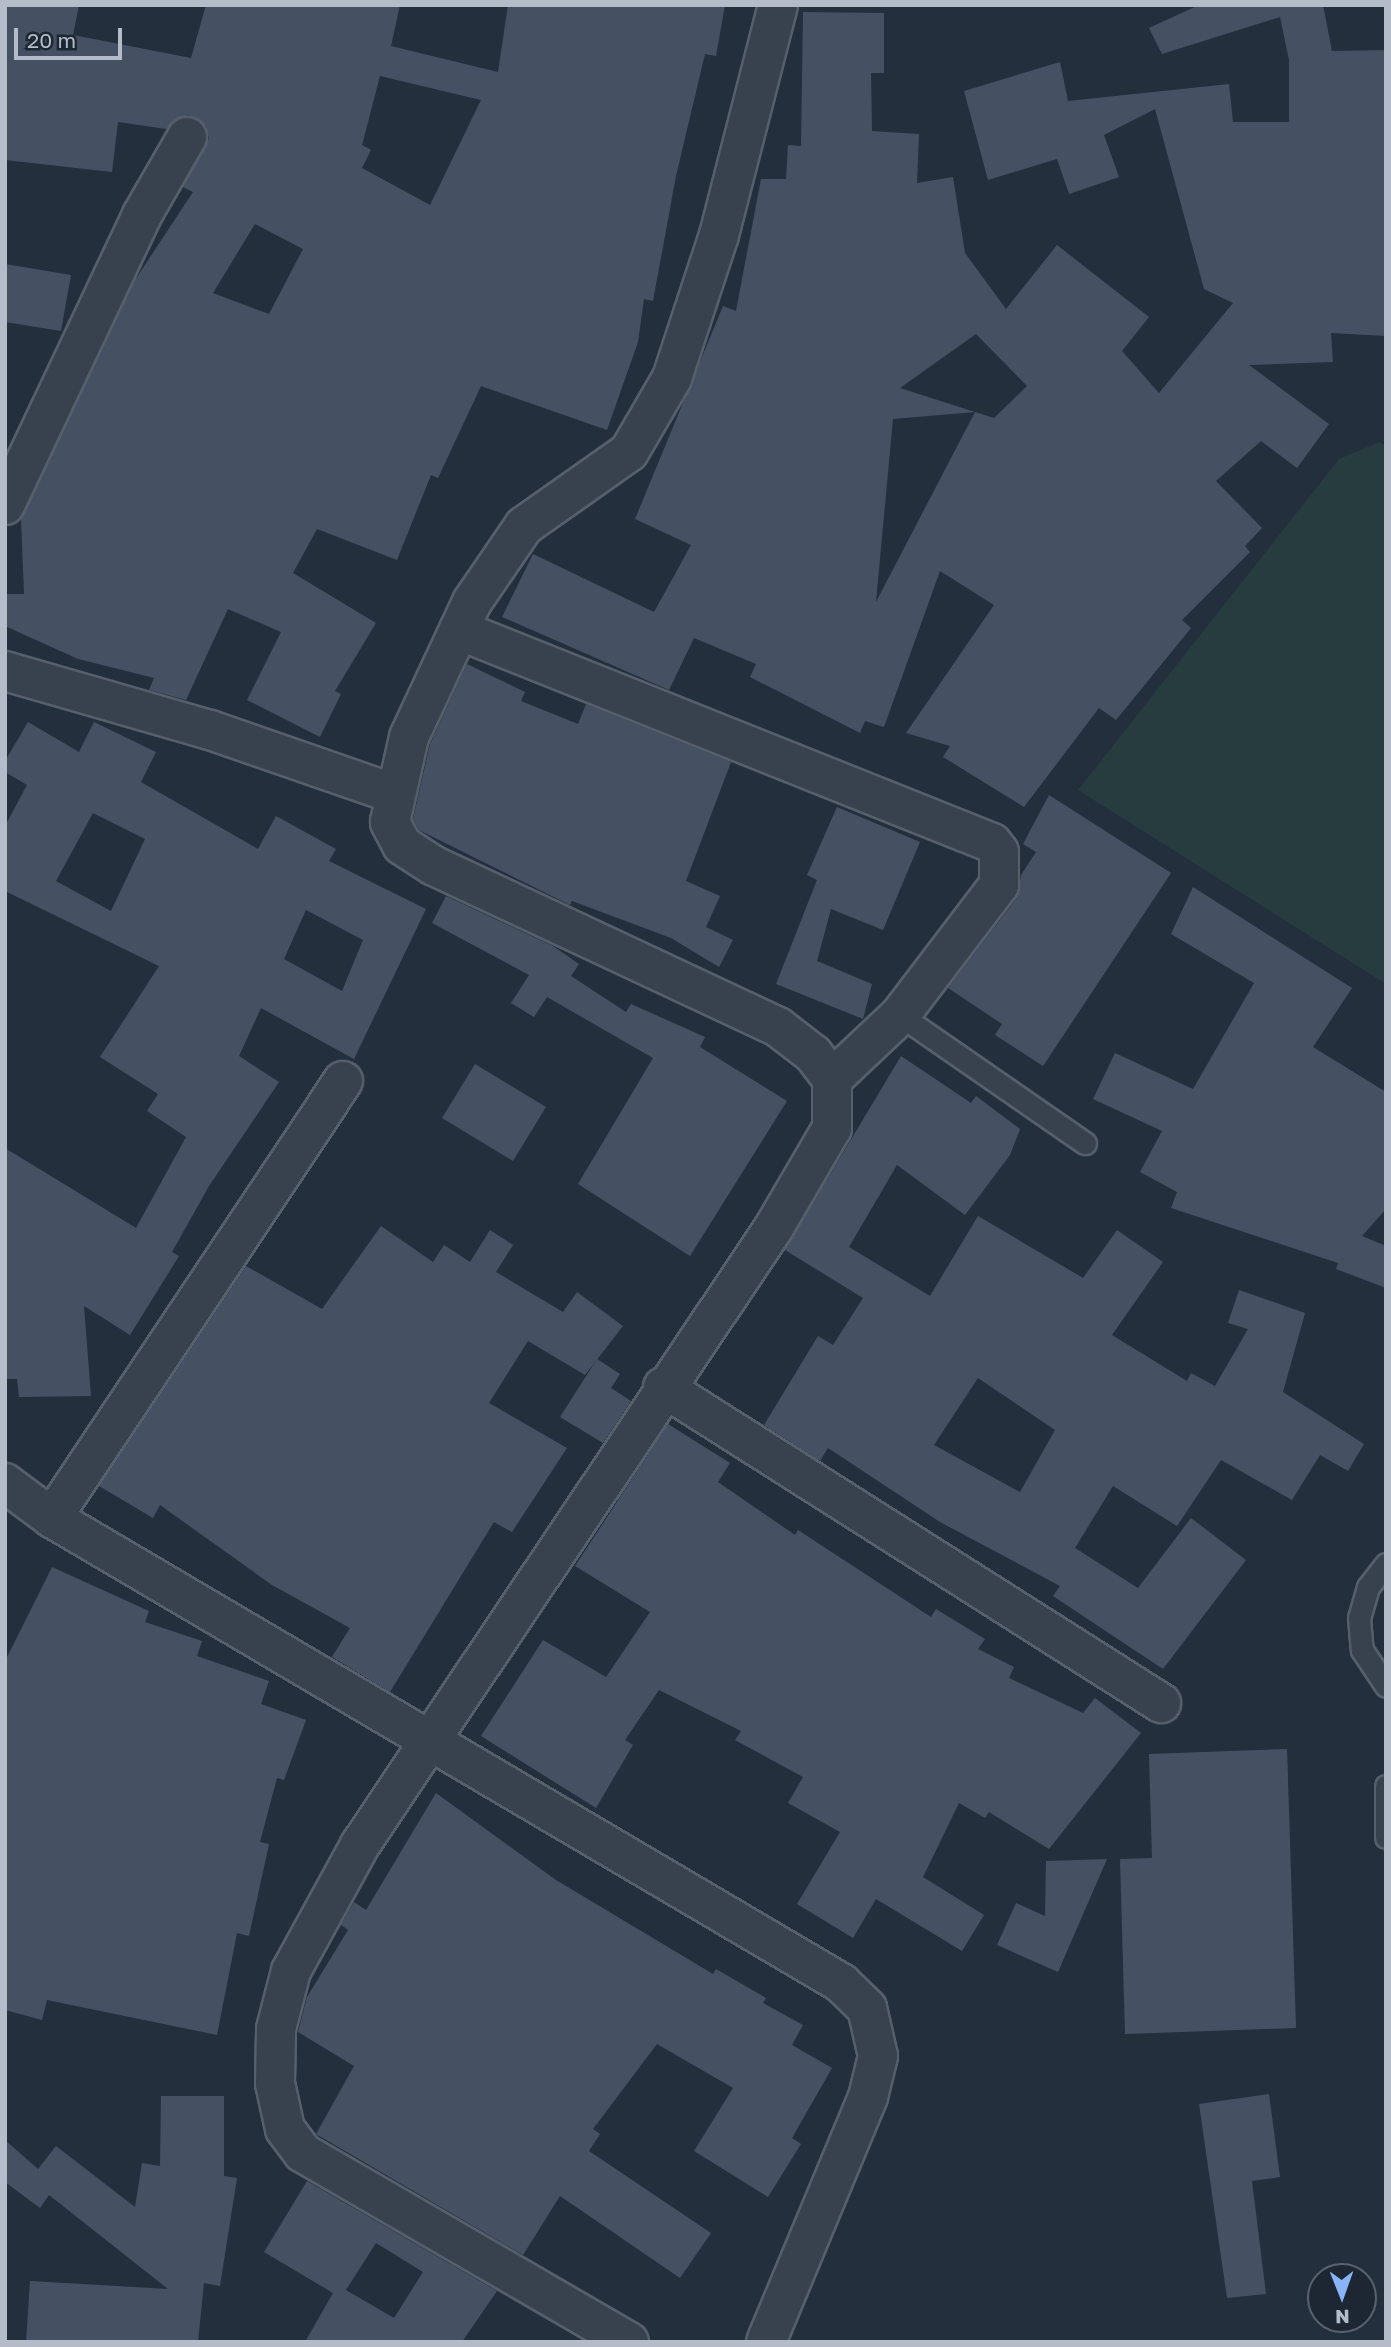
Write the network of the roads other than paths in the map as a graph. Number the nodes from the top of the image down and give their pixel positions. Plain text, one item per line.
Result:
1 (778, 5) edge
2 (187, 137) dead end
3 (5, 505) edge
4 (459, 631) junction
5 (5, 671) edge
6 (392, 793) junction
7 (900, 1015) junction
8 (832, 1079) junction
9 (343, 1081) dead end
10 (1085, 1143) dead end
11 (663, 1387) junction
12 (5, 1483) edge
13 (52, 1518) junction
14 (1386, 1564) edge
15 (1386, 1686) edge
16 (1161, 1703) dead end
17 (428, 1740) junction
18 (1386, 1786) edge
19 (1386, 1837) edge
20 (629, 2342) edge
21 (766, 2342) edge

1 - 4 street
2 - 3 street
4 - 6 street
4 - 7 street
5 - 6 street
6 - 8 street
7 - 8 street
7 - 10 lane
8 - 11 street
9 - 13 street
11 - 16 street
11 - 17 street
12 - 13 street
13 - 17 street
14 - 15 lane
17 - 20 street
17 - 21 street
18 - 19 lane

